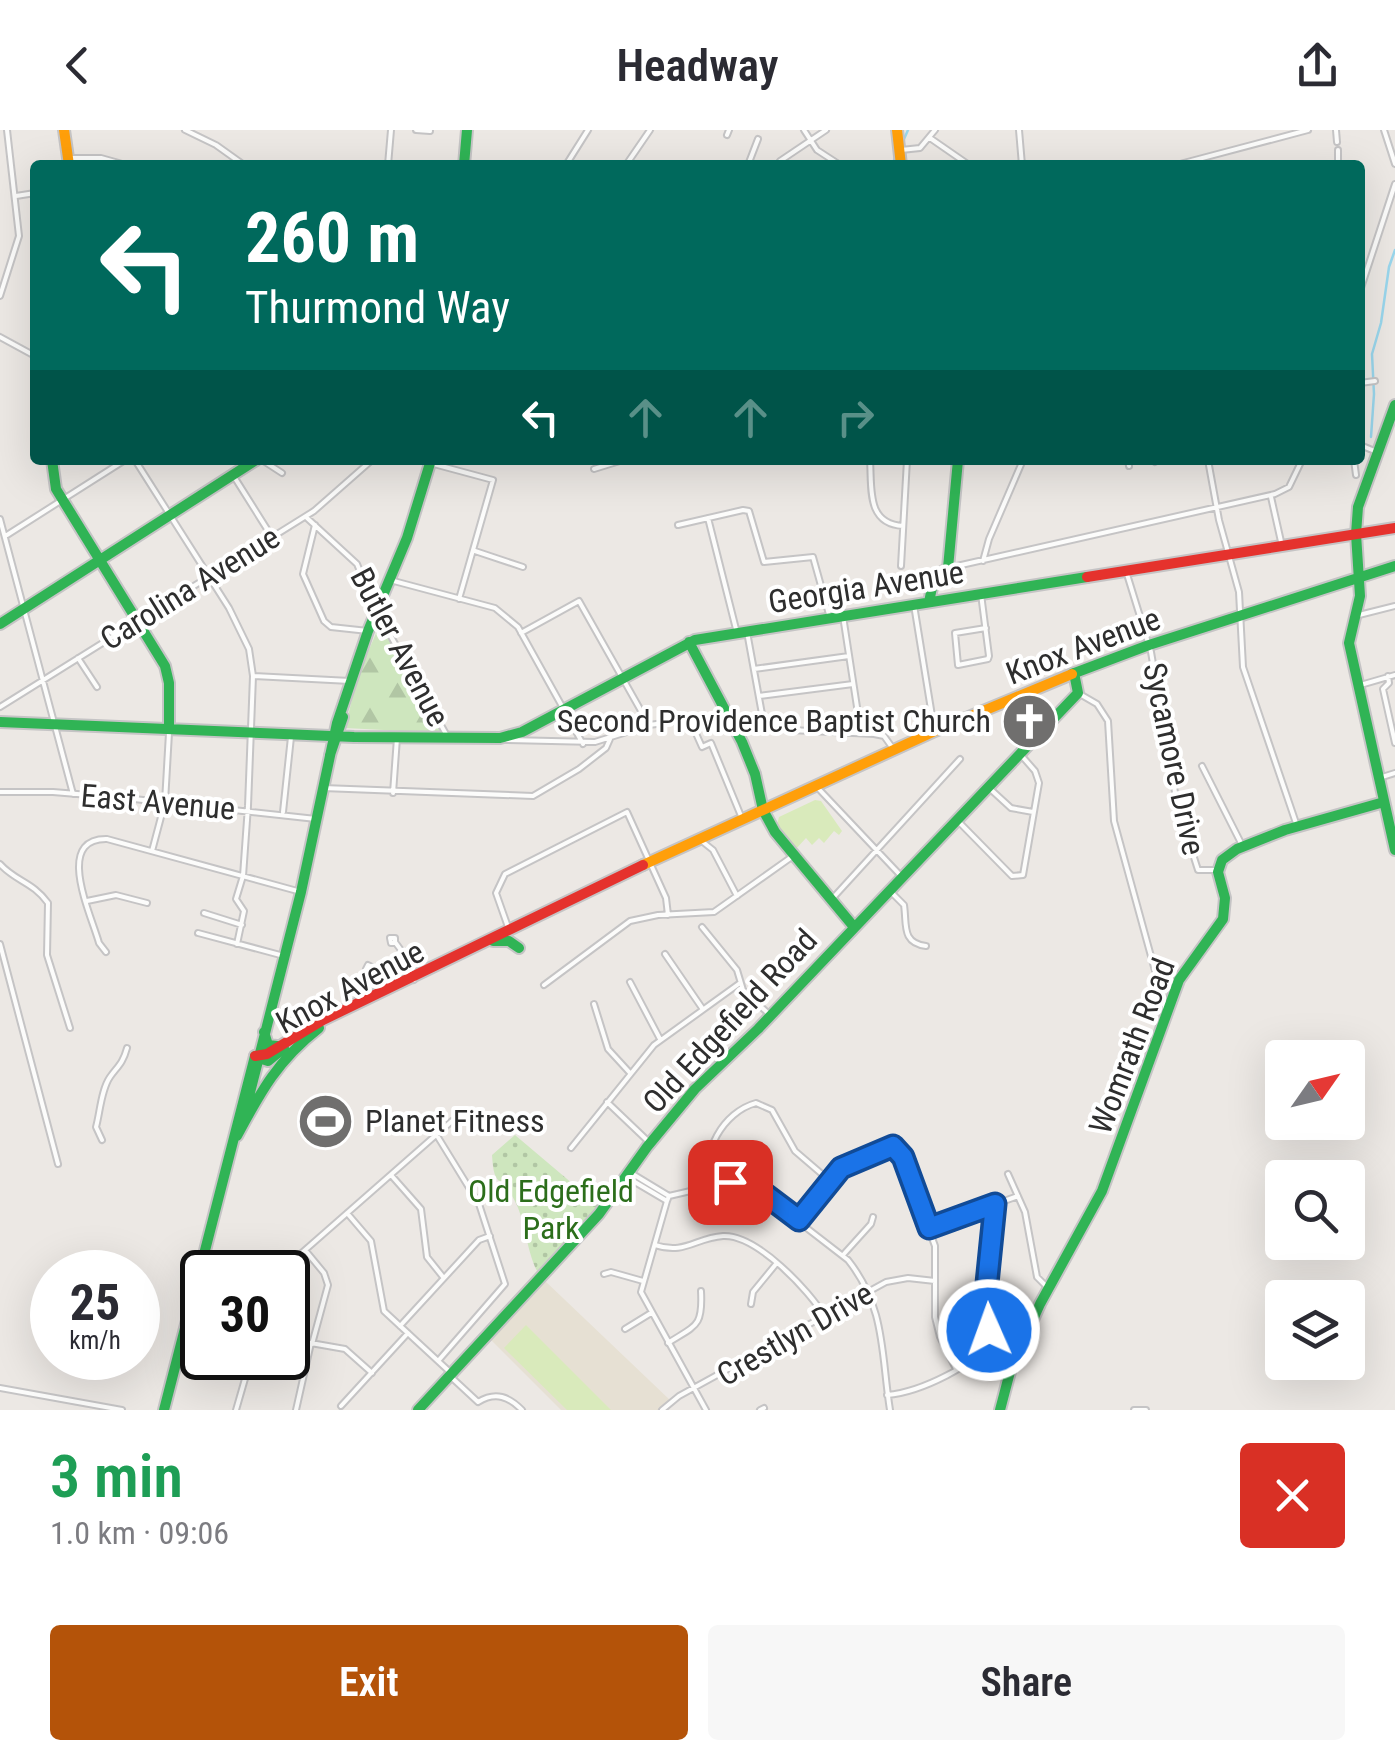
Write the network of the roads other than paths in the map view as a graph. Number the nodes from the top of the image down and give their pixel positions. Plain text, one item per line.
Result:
1 (7, 130) edge
2 (64, 130) edge
3 (185, 130) edge
4 (390, 130) edge
5 (416, 130) edge
6 (467, 130) edge
7 (588, 130) edge
8 (650, 130) edge
9 (804, 130) edge
10 (826, 130) edge
11 (897, 130) edge
12 (935, 130) edge
13 (1019, 130) edge
14 (1308, 130) edge
15 (1336, 130) edge
16 (1384, 130) edge
17 (430, 131) edge
18 (930, 138) junction
19 (758, 140) dead end
20 (808, 141) junction
21 (1337, 142) dead end
22 (901, 150) junction
23 (1338, 150) dead end
24 (68, 160) edge
25 (236, 160) edge
26 (388, 160) edge
27 (464, 160) edge
28 (569, 160) edge
29 (629, 160) edge
30 (750, 160) edge
31 (780, 160) dead end
32 (833, 160) edge
33 (901, 160) edge
34 (965, 160) edge
35 (1022, 160) edge
36 (1195, 160) edge
37 (1338, 160) edge
38 (1395, 164) edge
39 (1395, 184) edge
40 (30, 194) edge
41 (16, 196) junction
42 (1365, 276) edge
43 (0, 296) edge
44 (0, 338) edge
45 (30, 353) edge
46 (1375, 382) dead end
47 (1365, 383) edge
48 (1395, 404) edge
49 (1365, 448) edge
50 (1377, 452) junction
51 (52, 465) edge
52 (117, 465) edge
53 (138, 465) edge
54 (250, 465) edge
55 (268, 465) edge
56 (367, 465) edge
57 (430, 465) edge
58 (441, 465) edge
59 (607, 465) edge
60 (871, 465) edge
61 (907, 465) edge
62 (958, 465) edge
63 (1021, 465) edge
64 (1209, 465) edge
65 (1300, 465) edge
66 (1355, 465) edge
67 (594, 469) dead end
68 (233, 474) junction
69 (282, 474) dead end
70 (1356, 475) dead end
71 (1271, 495) junction
72 (62, 500) junction
73 (1216, 506) junction
74 (169, 516) junction
75 (306, 516) junction
76 (708, 518) junction
77 (0, 519) edge
78 (315, 525) junction
79 (678, 525) dead end
80 (904, 526) junction
81 (1395, 528) edge
82 (1356, 534) junction
83 (272, 538) junction
84 (4, 539) edge
85 (1282, 546) junction
86 (474, 551) junction
87 (1228, 555) junction
88 (99, 560) junction
89 (984, 561) junction
90 (901, 566) dead end
91 (1395, 566) edge
92 (523, 567) dead end
93 (948, 568) junction
94 (1126, 571) junction
95 (208, 577) junction
96 (1360, 578) junction
97 (390, 580) junction
98 (981, 594) junction
99 (459, 599) junction
100 (929, 602) junction
101 (914, 605) junction
102 (1395, 606) edge
103 (24, 608) junction
104 (376, 610) junction
105 (844, 616) junction
106 (1238, 616) junction
107 (1355, 616) junction
108 (830, 618) junction
109 (137, 621) junction
110 (0, 624) edge
111 (986, 628) junction
112 (368, 631) junction
113 (742, 632) junction
114 (521, 633) junction
115 (689, 641) junction
116 (1149, 646) junction
117 (850, 656) junction
118 (78, 658) junction
119 (754, 669) junction
120 (1074, 673) junction
121 (1395, 675) edge
122 (253, 676) junction
123 (623, 676) junction
124 (44, 680) junction
125 (350, 681) junction
126 (1391, 682) edge
127 (1360, 683) junction
128 (854, 684) junction
129 (97, 687) dead end
130 (1078, 693) junction
131 (759, 696) junction
132 (0, 707) edge
133 (563, 710) junction
134 (729, 717) junction
135 (696, 718) junction
136 (0, 722) edge
137 (56, 724) junction
138 (650, 725) junction
139 (764, 725) junction
140 (169, 728) junction
141 (935, 731) junction
142 (250, 732) junction
143 (291, 732) junction
144 (522, 732) junction
145 (861, 733) junction
146 (336, 734) junction
147 (397, 736) junction
148 (448, 738) junction
149 (504, 738) junction
150 (610, 739) junction
151 (530, 743) junction
152 (1395, 743) edge
153 (583, 744) junction
154 (894, 750) junction
155 (1019, 752) junction
156 (960, 759) dead end
157 (1202, 766) dead end
158 (1395, 774) edge
159 (1379, 778) junction
160 (816, 786) junction
161 (987, 786) junction
162 (323, 788) junction
163 (0, 792) edge
164 (393, 793) junction
165 (73, 794) junction
166 (166, 802) junction
167 (1384, 802) junction
168 (248, 810) junction
169 (763, 810) junction
170 (1035, 812) junction
171 (283, 814) junction
172 (956, 818) junction
173 (316, 819) junction
174 (742, 820) junction
175 (1297, 826) junction
176 (708, 839) junction
177 (1243, 847) junction
178 (878, 848) junction
179 (713, 850) junction
180 (1395, 850) edge
181 (152, 851) junction
182 (793, 856) junction
183 (0, 864) edge
184 (651, 866) junction
185 (1218, 870) junction
186 (244, 876) junction
187 (902, 877) junction
188 (889, 890) junction
189 (301, 892) junction
190 (738, 897) junction
191 (832, 899) junction
192 (87, 901) junction
193 (147, 903) dead end
194 (204, 913) dead end
195 (668, 914) junction
196 (242, 925) junction
197 (702, 927) dead end
198 (854, 927) junction
199 (510, 931) junction
200 (198, 933) dead end
201 (494, 941) junction
202 (396, 942) dead end
203 (0, 944) edge
204 (237, 944) junction
205 (926, 946) dead end
206 (520, 948) dead end
207 (106, 952) dead end
208 (665, 954) dead end
209 (284, 956) junction
210 (2, 962) edge
211 (372, 970) dead end
212 (408, 974) junction
213 (630, 982) dead end
214 (740, 982) junction
215 (544, 984) dead end
216 (594, 1004) dead end
217 (702, 1008) junction
218 (1167, 1014) junction
219 (770, 1016) junction
220 (322, 1026) junction
221 (70, 1028) dead end
222 (263, 1037) junction
223 (660, 1039) junction
224 (280, 1046) junction
225 (127, 1048) dead end
226 (259, 1057) junction
227 (630, 1073) junction
228 (608, 1102) junction
229 (452, 1121) dead end
230 (436, 1134) junction
231 (237, 1136) junction
232 (102, 1140) dead end
233 (650, 1143) junction
234 (571, 1148) dead end
235 (58, 1164) dead end
236 (391, 1174) junction
237 (628, 1174) junction
238 (1008, 1174) dead end
239 (830, 1181) junction
240 (712, 1186) junction
241 (1018, 1196) junction
242 (668, 1199) junction
243 (995, 1204) junction
244 (347, 1213) junction
245 (874, 1217) dead end
246 (799, 1220) junction
247 (929, 1228) junction
248 (490, 1236) junction
249 (654, 1245) junction
250 (206, 1250) edge
251 (305, 1250) edge
252 (843, 1255) junction
253 (310, 1257) edge
254 (776, 1264) junction
255 (604, 1274) dead end
256 (444, 1278) junction
257 (642, 1281) junction
258 (935, 1281) junction
259 (1048, 1288) junction
260 (701, 1291) dead end
261 (867, 1293) junction
262 (751, 1304) dead end
263 (651, 1313) junction
264 (825, 1317) junction
265 (400, 1326) junction
266 (624, 1329) dead end
267 (408, 1333) junction
268 (997, 1338) junction
269 (668, 1343) junction
270 (312, 1344) junction
271 (180, 1346) edge
272 (1020, 1350) junction
273 (438, 1361) junction
274 (956, 1369) junction
275 (372, 1372) junction
276 (451, 1375) junction
277 (245, 1380) edge
278 (0, 1388) edge
279 (695, 1390) junction
280 (888, 1395) junction
281 (478, 1402) junction
282 (341, 1406) dead end
283 (474, 1409) edge
284 (122, 1410) edge
285 (164, 1410) edge
286 (236, 1410) edge
287 (296, 1410) edge
288 (418, 1410) edge
289 (522, 1410) edge
290 (662, 1410) edge
291 (706, 1410) edge
292 (890, 1410) edge
293 (1000, 1410) edge
294 (1134, 1410) edge
295 (1146, 1410) edge

1 - 41 street
2 - 24 main road
3 - 25 street
4 - 26 street
5 - 17 street
6 - 27 main road
7 - 28 street
8 - 29 street
9 - 20 street
10 - 20 street
11 - 22 main road
12 - 18 street
13 - 35 street
14 - 36 street
15 - 21 street
16 - 38 street
18 - 22 street
18 - 34 street
19 - 30 street
20 - 31 street
20 - 32 street
22 - 33 main road
23 - 37 street
39 - 42 street
40 - 41 street
41 - 43 street
44 - 45 street
46 - 47 street
48 - 50 main road
49 - 50 street
50 - 82 main road
51 - 72 main road
52 - 72 street
53 - 74 street
54 - 68 main road
55 - 69 street
56 - 75 street, Carolina Avenue
57 - 97 main road
58 - 86 street
59 - 67 street
60 - 80 street
61 - 80 street
62 - 93 main road
63 - 89 street
64 - 73 street
65 - 71 street
66 - 70 street
68 - 74 main road
68 - 83 street
71 - 73 street
71 - 85 street
72 - 84 street
72 - 88 main road
73 - 87 street
73 - 89 street
74 - 88 main road
74 - 95 street
75 - 78 street, Butler Avenue
75 - 83 street, Carolina Avenue
76 - 79 street
76 - 108 street
76 - 113 street
77 - 84 street
78 - 104 street, Butler Avenue
78 - 112 street
80 - 90 street
81 - 82 main road, Georgia Avenue
82 - 85 main road, Georgia Avenue
82 - 96 main road
83 - 95 street, Carolina Avenue
84 - 103 street
85 - 87 main road, Georgia Avenue
86 - 92 street
86 - 99 street
87 - 94 main road, Georgia Avenue
87 - 106 street
88 - 103 main road
88 - 109 main road
89 - 93 street
91 - 96 main road, Knox Avenue
93 - 100 main road
94 - 98 main road, Georgia Avenue
94 - 116 street, Sycamore Drive
95 - 109 street, Carolina Avenue
95 - 122 street
96 - 106 main road, Knox Avenue
96 - 107 main road
97 - 99 street
97 - 104 main road
98 - 100 main road, Georgia Avenue
98 - 111 street
99 - 114 street
100 - 101 main road, Georgia Avenue
101 - 105 main road, Georgia Avenue
101 - 141 street
102 - 107 street
103 - 110 main road
103 - 124 street
104 - 112 main road
104 - 148 street, Butler Avenue
105 - 108 main road, Georgia Avenue
105 - 117 street
106 - 116 main road, Knox Avenue
106 - 175 street
107 - 127 main road
108 - 113 main road, Georgia Avenue
109 - 118 street, Carolina Avenue
109 - 140 main road
111 - 111 street
112 - 125 main road
113 - 115 main road, Georgia Avenue
113 - 119 street
114 - 123 street
114 - 133 street
115 - 123 main road, Georgia Avenue
115 - 134 main road
116 - 120 main road, Knox Avenue
116 - 185 street, Sycamore Drive
117 - 119 street
117 - 128 street
118 - 124 street, Carolina Avenue
118 - 129 street
119 - 131 street
120 - 130 main road
120 - 141 main road, Knox Avenue
121 - 126 street
122 - 125 street
122 - 142 street
123 - 133 main road, Georgia Avenue
123 - 138 street
124 - 132 street, Carolina Avenue
124 - 137 street
125 - 146 main road
126 - 127 street
126 - 152 street
127 - 159 main road
128 - 131 street
128 - 145 street
130 - 155 main road, Old Edgefield Road
130 - 218 street
131 - 139 street
133 - 144 main road, Georgia Avenue
133 - 153 street
134 - 135 street
134 - 139 street
134 - 169 main road
135 - 138 street
135 - 174 street
136 - 137 main road, Georgia Avenue
137 - 140 main road, Georgia Avenue
137 - 165 street
138 - 150 street
139 - 145 street
140 - 142 main road, Georgia Avenue
140 - 166 street
141 - 154 main road, Knox Avenue
142 - 143 main road, Georgia Avenue
142 - 168 street
143 - 146 main road, Georgia Avenue
143 - 171 street
144 - 149 main road, Georgia Avenue
144 - 151 street
145 - 154 street
146 - 147 main road, Georgia Avenue
146 - 162 main road
147 - 148 main road, Georgia Avenue
147 - 164 street
148 - 149 main road, Georgia Avenue
149 - 151 street
150 - 153 street
150 - 164 street
151 - 153 street
154 - 160 main road, Knox Avenue
155 - 161 main road, Old Edgefield Road
155 - 170 street
156 - 178 street
157 - 177 street
158 - 159 street
159 - 167 main road
160 - 169 main road, Knox Avenue
160 - 178 street
161 - 170 street
161 - 172 main road, Old Edgefield Road
162 - 164 street
162 - 173 main road
163 - 165 street, East Avenue
165 - 166 street, East Avenue
166 - 168 street, East Avenue
166 - 181 street
167 - 175 main road
167 - 180 main road
168 - 171 street, East Avenue
168 - 186 street
169 - 174 main road, Knox Avenue
169 - 182 main road
170 - 172 street
171 - 173 street, East Avenue
172 - 187 main road, Old Edgefield Road
173 - 189 main road
174 - 176 main road, Knox Avenue
174 - 184 main road, Knox Avenue
175 - 177 main road
176 - 179 street
176 - 179 street
176 - 184 main road, Knox Avenue
177 - 185 main road
178 - 187 street
178 - 191 street
179 - 190 street
181 - 186 street
181 - 192 street
182 - 190 street
182 - 191 main road
183 - 221 street
184 - 195 street
184 - 199 main road, Knox Avenue
184 - 199 street
185 - 218 main road, Womrath Road
186 - 189 street
186 - 196 street
187 - 188 main road, Old Edgefield Road
188 - 198 main road, Old Edgefield Road
188 - 205 street
189 - 209 main road
190 - 195 street
191 - 198 main road
192 - 193 street
192 - 207 street
194 - 196 street
195 - 215 street
196 - 204 street
197 - 214 street
198 - 219 main road, Old Edgefield Road
199 - 201 main road, Knox Avenue
199 - 212 main road, Knox Avenue
200 - 204 street
201 - 206 main road
201 - 212 main road, Knox Avenue
202 - 212 street
203 - 210 street
204 - 209 street
208 - 217 street
209 - 222 main road
210 - 235 street
211 - 212 street
212 - 220 main road, Knox Avenue
212 - 224 main road, Knox Avenue
213 - 223 street
214 - 217 street
214 - 219 street
216 - 227 street
217 - 223 street
218 - 259 main road, Womrath Road
219 - 233 main road, Old Edgefield Road
220 - 226 main road, Knox Avenue
220 - 231 main road
222 - 224 main road
222 - 226 main road
223 - 227 street
224 - 226 main road, Knox Avenue
225 - 232 street
226 - 231 main road
227 - 228 street
228 - 233 street
228 - 234 street
229 - 230 street
230 - 236 street
230 - 248 street
231 - 250 main road
233 - 237 main road, Old Edgefield Road
236 - 244 street
236 - 256 street
237 - 242 street
237 - 276 main road, Old Edgefield Road
238 - 241 street
239 - 240 street
239 - 246 street
239 - 247 street
240 - 242 street
240 - 246 street
241 - 243 street
241 - 259 street
242 - 249 street
243 - 247 street
243 - 268 street
244 - 251 street
244 - 265 street
245 - 252 street
246 - 252 street
247 - 258 street
248 - 256 street
248 - 273 street
249 - 254 street
249 - 257 street
252 - 261 street
253 - 270 street
254 - 262 street
254 - 264 street
255 - 257 street
256 - 265 street
257 - 263 street
258 - 261 street, Crestlyn Drive
258 - 274 street
259 - 272 main road, Womrath Road
260 - 269 street
261 - 264 street, Crestlyn Drive
261 - 280 street
263 - 266 street
263 - 269 street
264 - 279 street, Crestlyn Drive
265 - 267 street
267 - 273 street
267 - 275 street
268 - 272 street
268 - 274 street
269 - 279 street
270 - 275 street
270 - 287 street
271 - 285 main road
272 - 293 main road, Womrath Road
273 - 276 street
274 - 280 street
275 - 282 street
276 - 281 street
276 - 288 main road, Old Edgefield Road
277 - 286 street
278 - 284 street
279 - 290 street, Crestlyn Drive
279 - 291 street
280 - 292 street
281 - 283 street
281 - 289 street
294 - 295 street

